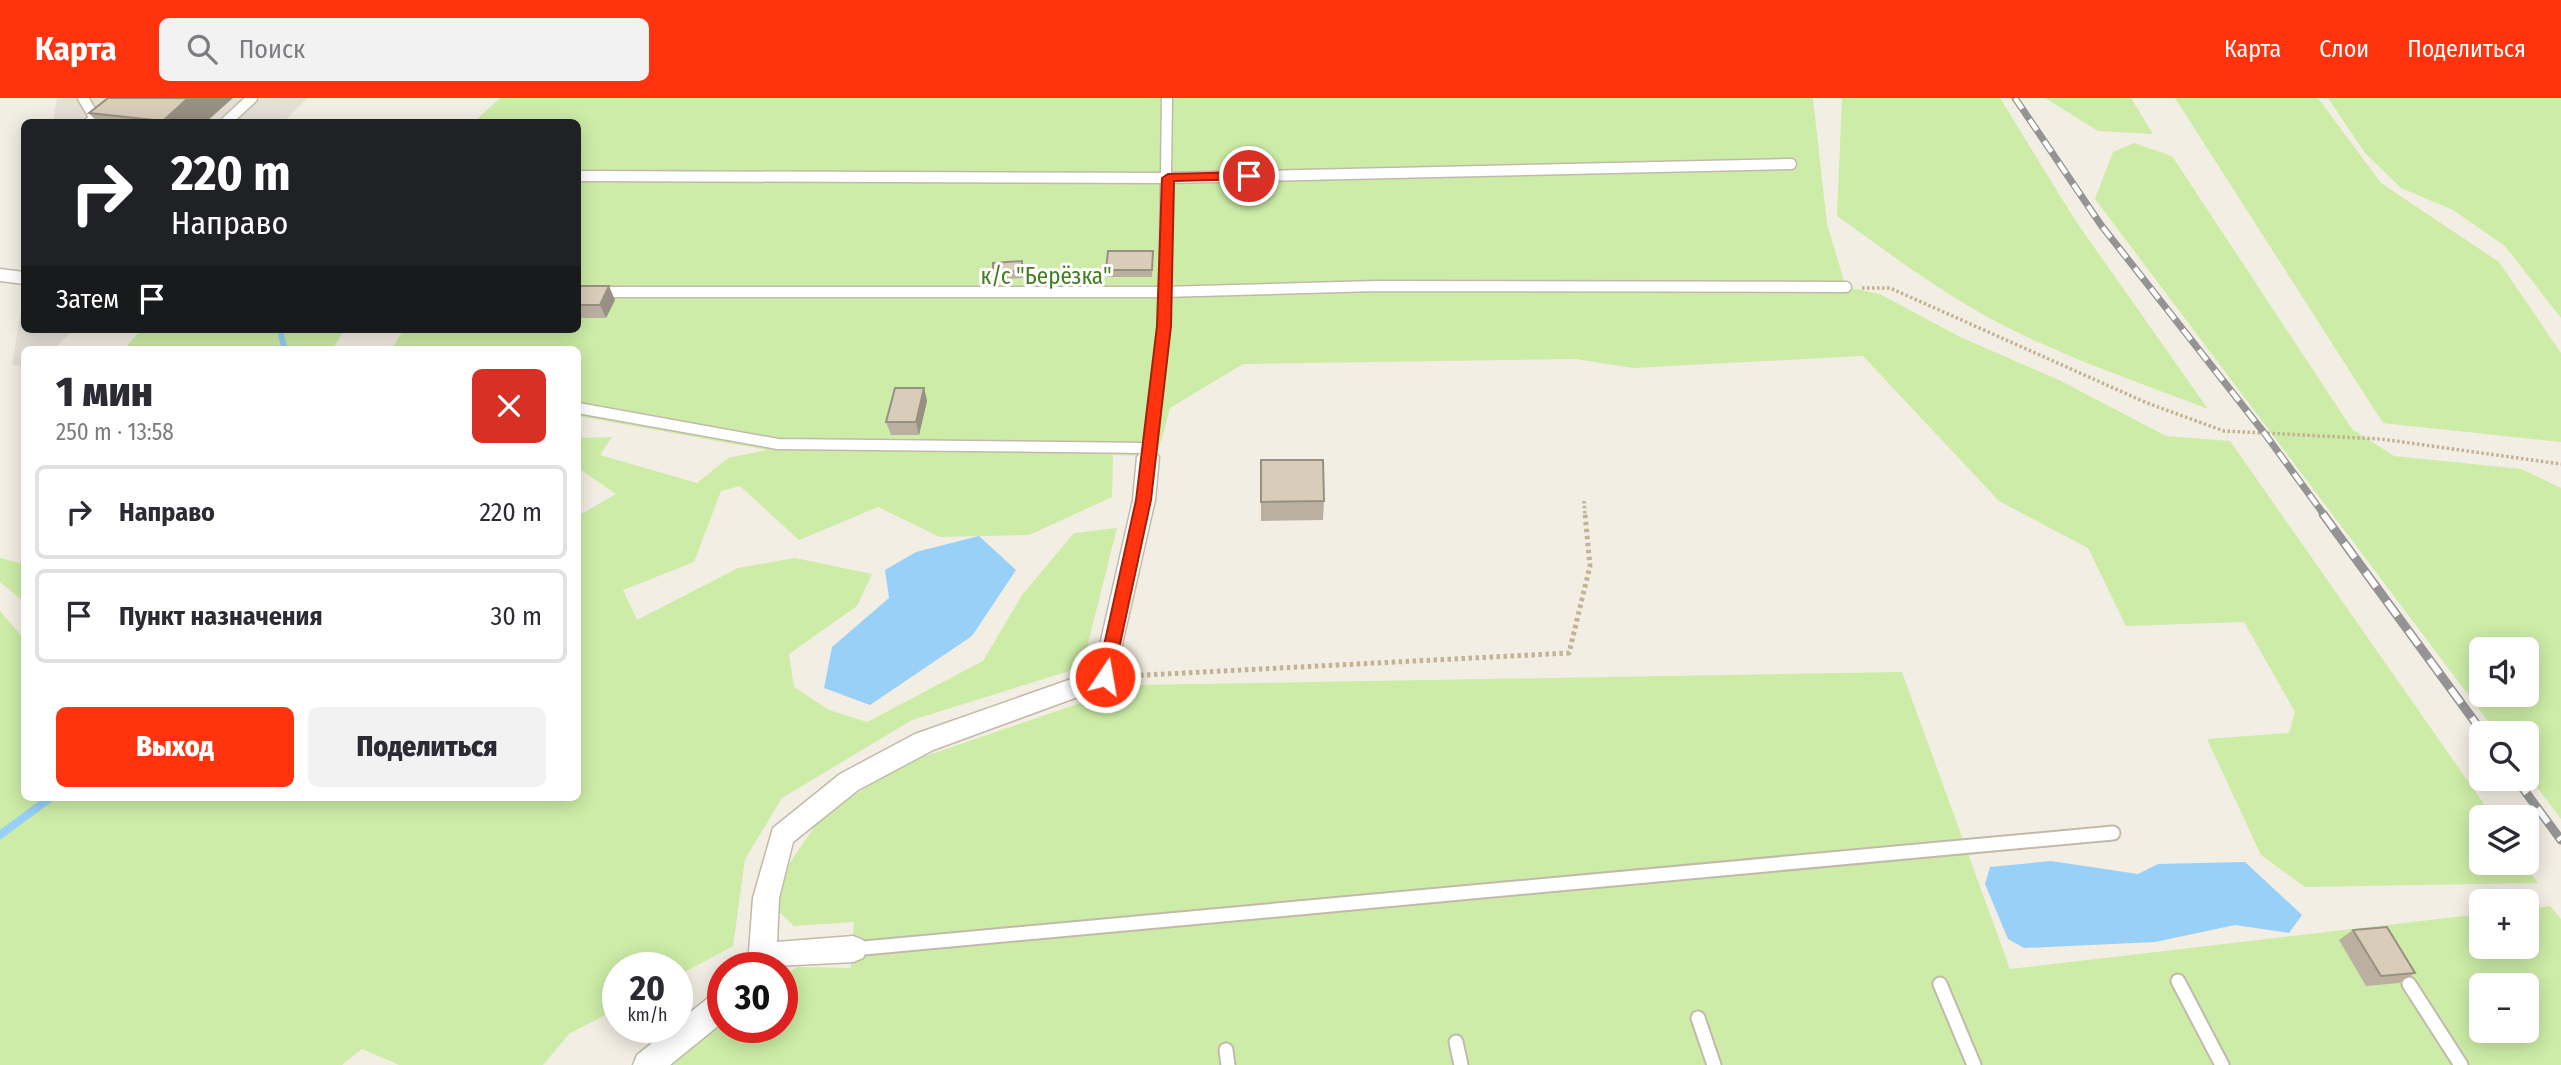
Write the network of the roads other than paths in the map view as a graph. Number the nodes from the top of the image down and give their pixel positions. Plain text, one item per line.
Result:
1 (83, 98) edge
2 (119, 98) edge
3 (252, 98) edge
4 (1167, 98) edge
5 (92, 119) edge
6 (95, 119) edge
7 (229, 119) edge
8 (1791, 164) dead end
9 (581, 176) edge
10 (1168, 178) junction
11 (0, 275) edge
12 (21, 278) edge
13 (1846, 287) road end
14 (581, 292) edge
15 (1163, 292) junction
16 (581, 409) edge
17 (1148, 453) junction
18 (2113, 833) dead end
19 (853, 949) joint
20 (759, 952) edge
21 (798, 957) edge
22 (2178, 981) dead end
23 (1940, 984) dead end
24 (2409, 984) edge
25 (707, 1017) edge
26 (1698, 1018) dead end
27 (1456, 1042) dead end
28 (647, 1065) edge
29 (1461, 1065) edge
30 (1714, 1065) edge
31 (1974, 1065) edge
32 (2222, 1065) edge
33 (2461, 1065) edge

1 - 5 lane
2 - 6 lane
3 - 7 lane
4 - 10 lane
8 - 10 lane
9 - 10 lane
10 - 15 lane
11 - 12 street
13 - 15 lane
14 - 15 lane
15 - 17 lane
16 - 17 lane
17 - 20 street
18 - 19 lane
19 - 21 street
22 - 32 lane
23 - 31 lane
24 - 33 lane
25 - 28 street
26 - 30 lane
27 - 29 lane

